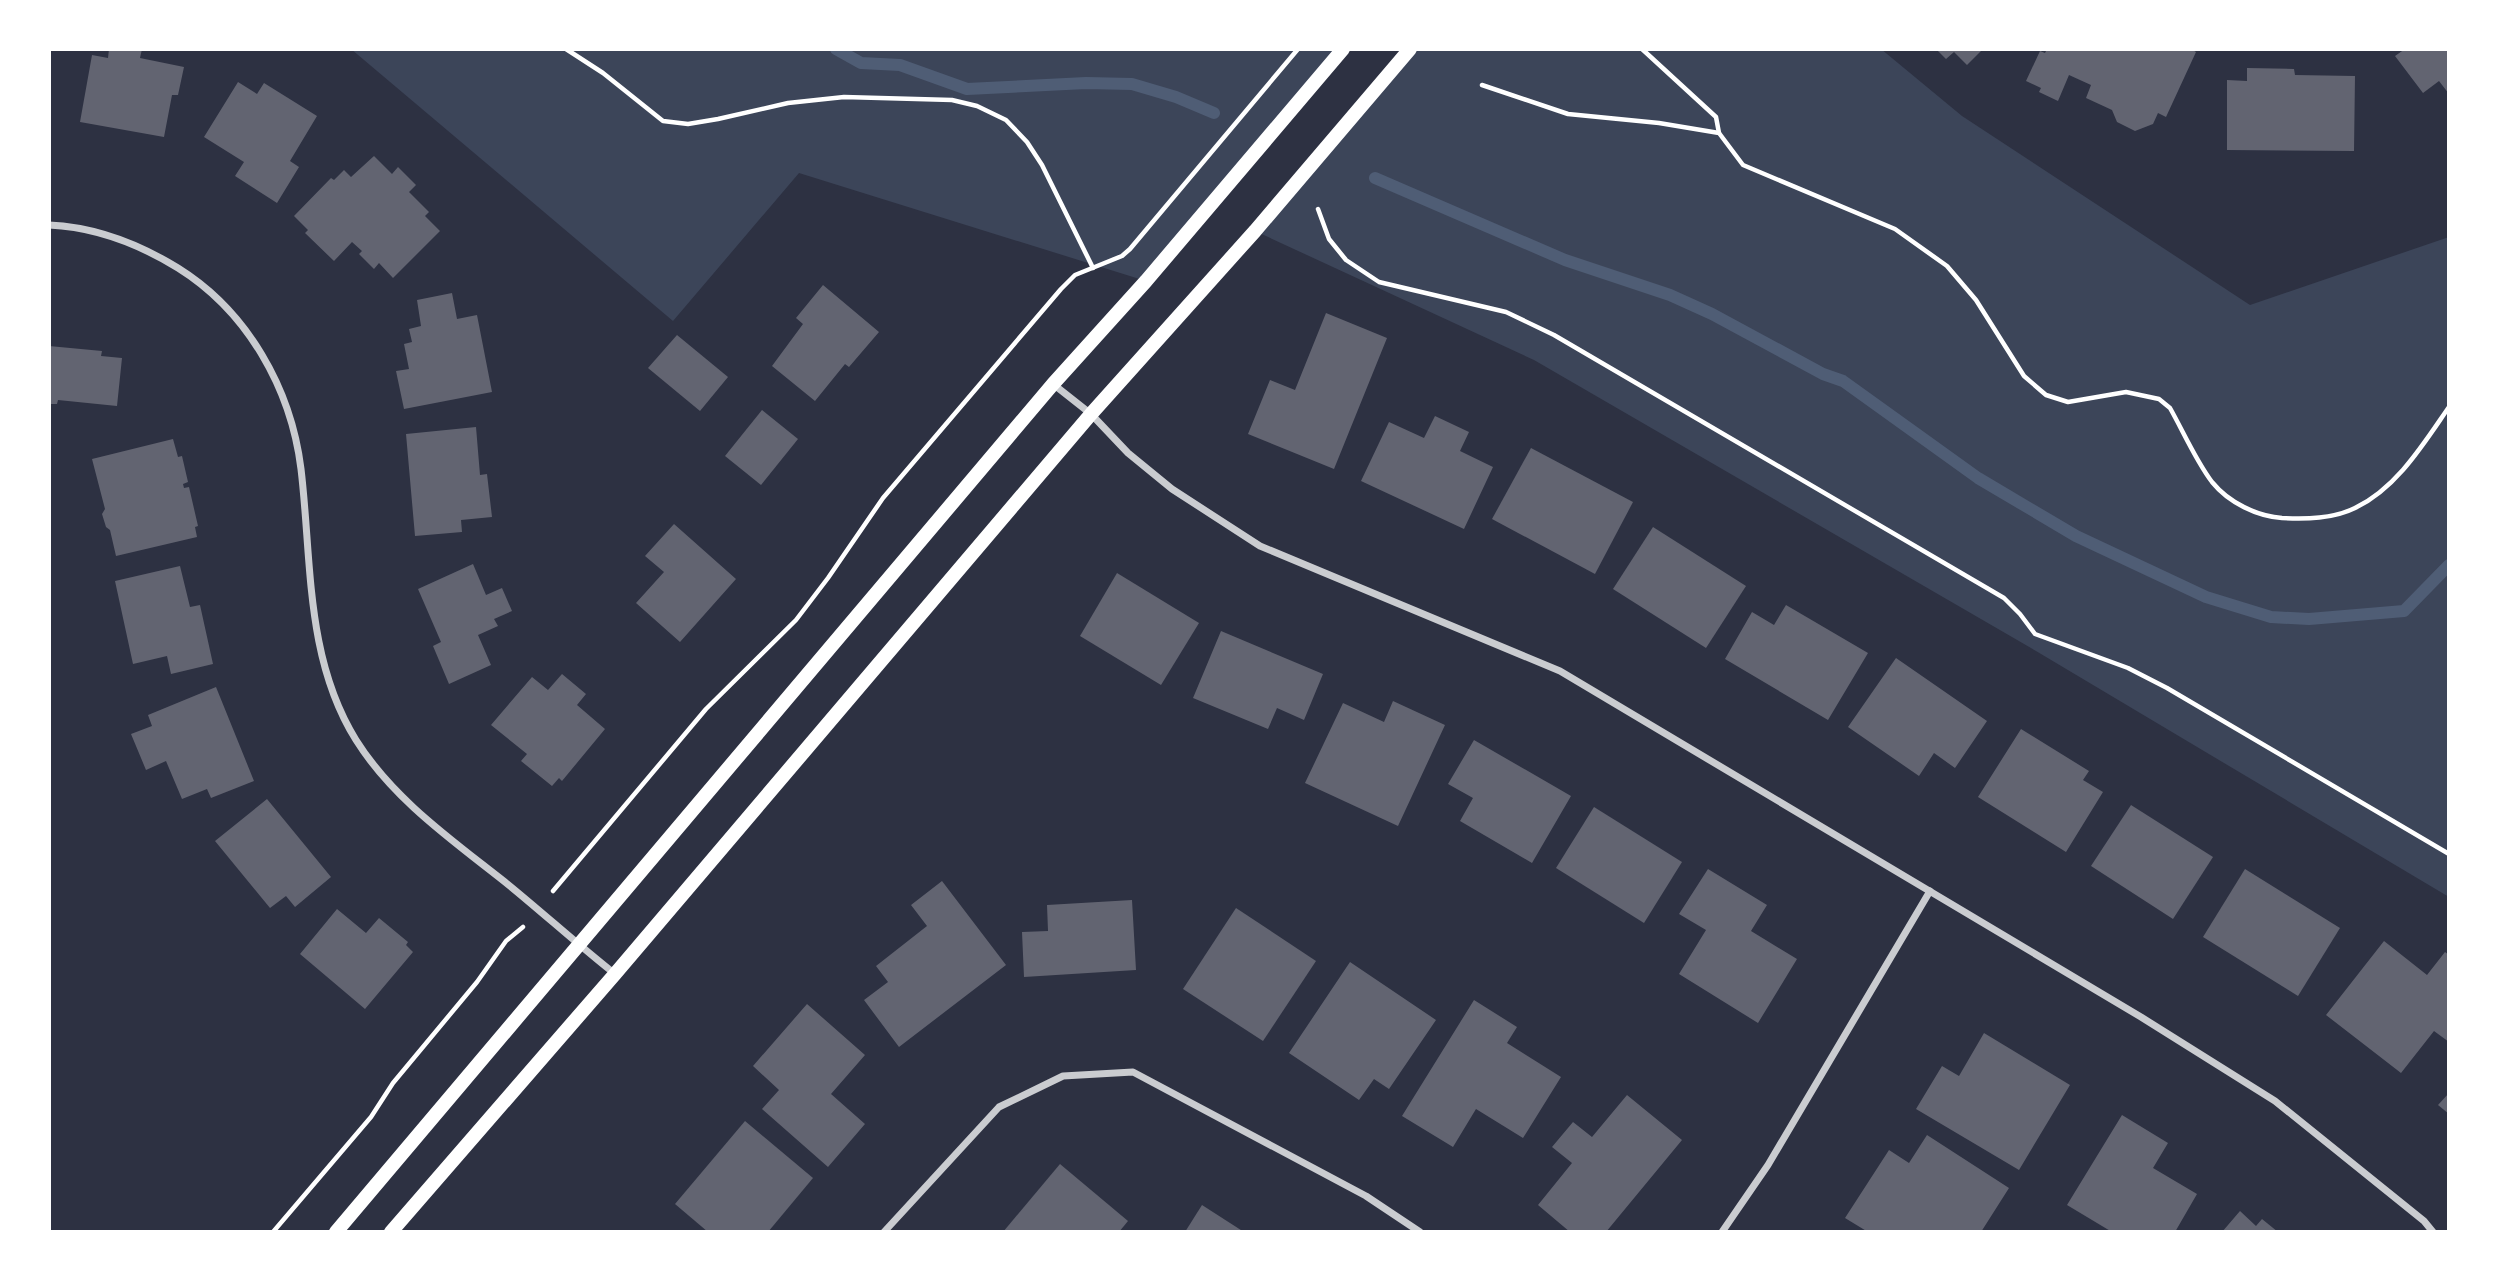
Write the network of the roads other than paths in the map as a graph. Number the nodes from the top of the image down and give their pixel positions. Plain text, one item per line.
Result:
1 (1343, 49) edge
2 (1410, 49) edge
3 (49, 225) edge
4 (1053, 384) junction
5 (1091, 414) junction
6 (1930, 891) junction
7 (580, 946) junction
8 (615, 974) junction
9 (336, 1232) edge
10 (391, 1232) edge
11 (884, 1232) edge
12 (1420, 1232) edge
13 (1722, 1232) edge
14 (2433, 1232) edge

1 - 4 main road
2 - 5 main road
3 - 7 street
4 - 5 street
4 - 7 main road
5 - 6 street
5 - 8 main road
6 - 13 street
6 - 14 street
7 - 8 street
7 - 9 main road
8 - 10 main road
11 - 12 street

